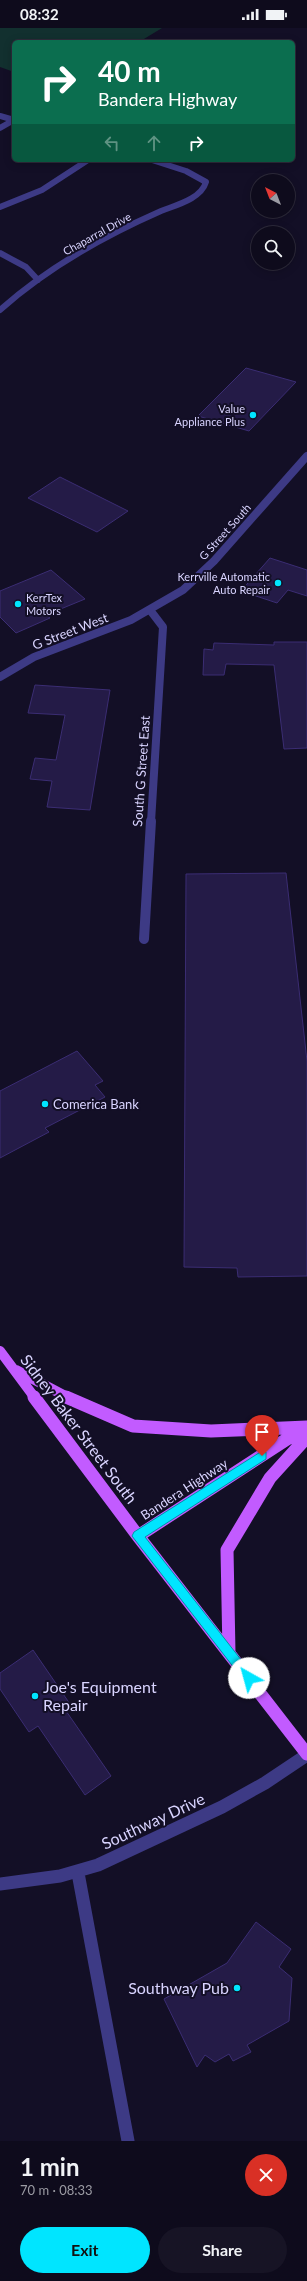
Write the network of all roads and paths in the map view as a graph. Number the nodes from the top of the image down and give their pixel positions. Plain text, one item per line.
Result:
1 (0, 116) edge
2 (12, 119) edge
3 (12, 121) edge
4 (0, 128) edge
5 (85, 162) edge
6 (158, 162) edge
7 (0, 207) edge
8 (0, 253) edge
9 (38, 280) junction
10 (0, 310) edge
11 (307, 456) edge
12 (150, 610) junction
13 (0, 677) edge
14 (144, 938) dead end
15 (0, 1351) edge
16 (13, 1369) junction
17 (307, 1427) edge
18 (307, 1431) edge
19 (307, 1437) edge
20 (138, 1536) junction
21 (229, 1653) junction
22 (307, 1755) edge
23 (78, 1873) junction
24 (0, 1884) edge
25 (128, 2141) edge

1 - 2 street
3 - 4 street
5 - 7 street
6 - 9 street, Chaparral Drive
8 - 9 street
9 - 10 street, Chaparral Drive
11 - 12 street, G Street South
12 - 13 street, G Street West
12 - 14 street, South G Street East
15 - 16 main road, Sidney Baker Street South
16 - 17 main road
16 - 20 main road, Sidney Baker Street South
18 - 20 main road, Bandera Highway
19 - 21 main road
20 - 21 main road, Sidney Baker Street South
21 - 22 main road, Sidney Baker Street South
22 - 23 street, Southway Drive
23 - 24 street, Southway Drive
23 - 25 street

